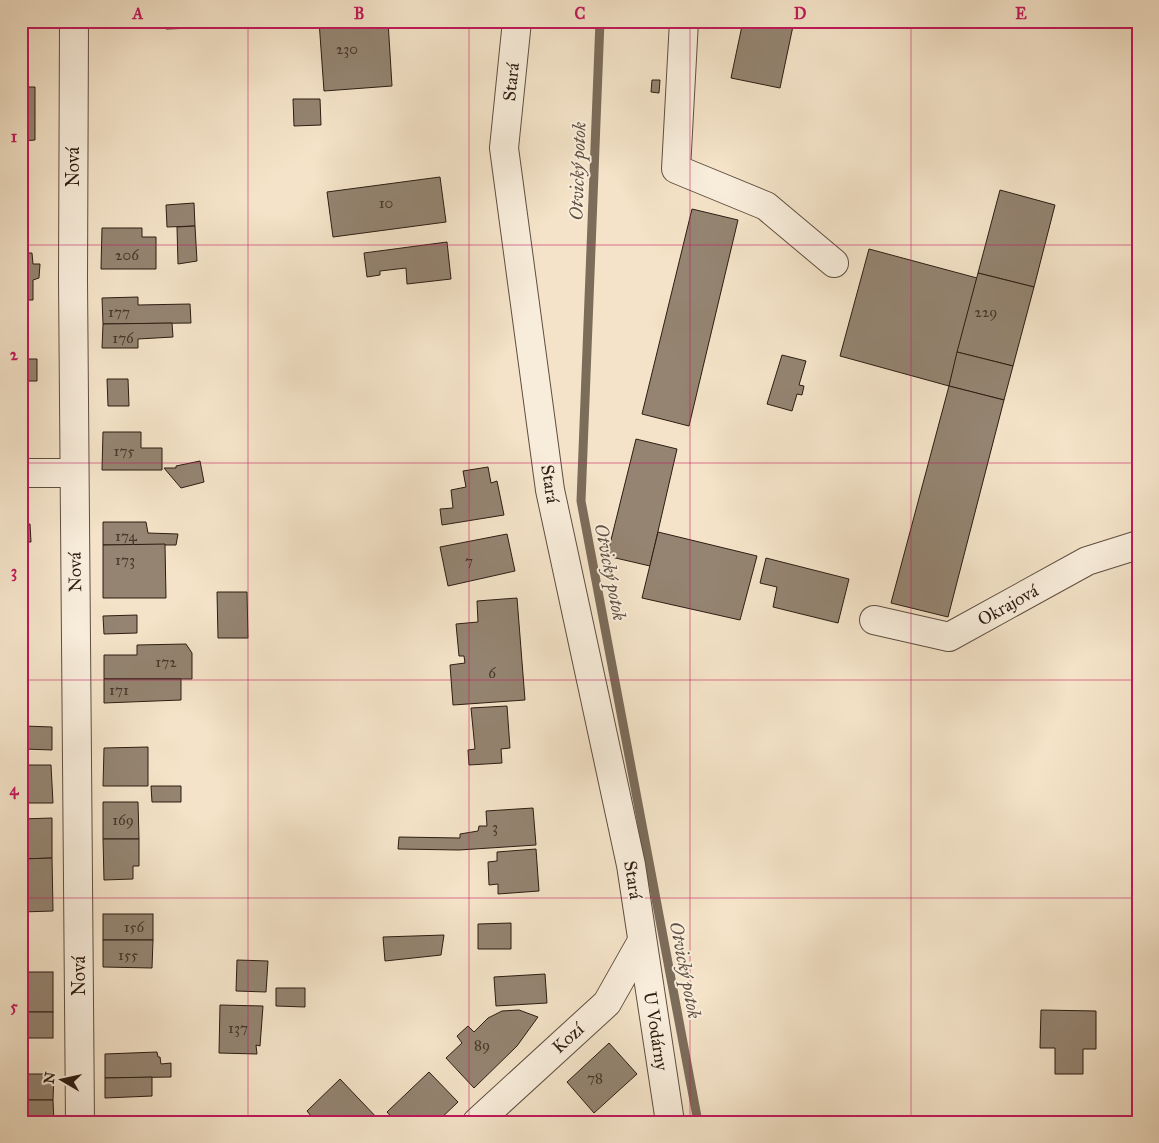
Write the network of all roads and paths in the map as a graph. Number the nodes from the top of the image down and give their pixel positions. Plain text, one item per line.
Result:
1 (74, 21) edge
2 (517, 21) edge
3 (684, 21) edge
4 (834, 263) dead end
5 (74, 472) junction
6 (21, 473) edge
7 (1138, 545) edge
8 (874, 620) dead end
9 (642, 941) junction
10 (80, 1122) edge
11 (477, 1122) edge
12 (670, 1122) edge

1 - 5 street, Nová
2 - 9 street, Stará
3 - 4 street
5 - 6 street
5 - 10 street, Nová
7 - 8 street, Okrajová
9 - 11 street, Kozí
9 - 12 street, U Vodárny

